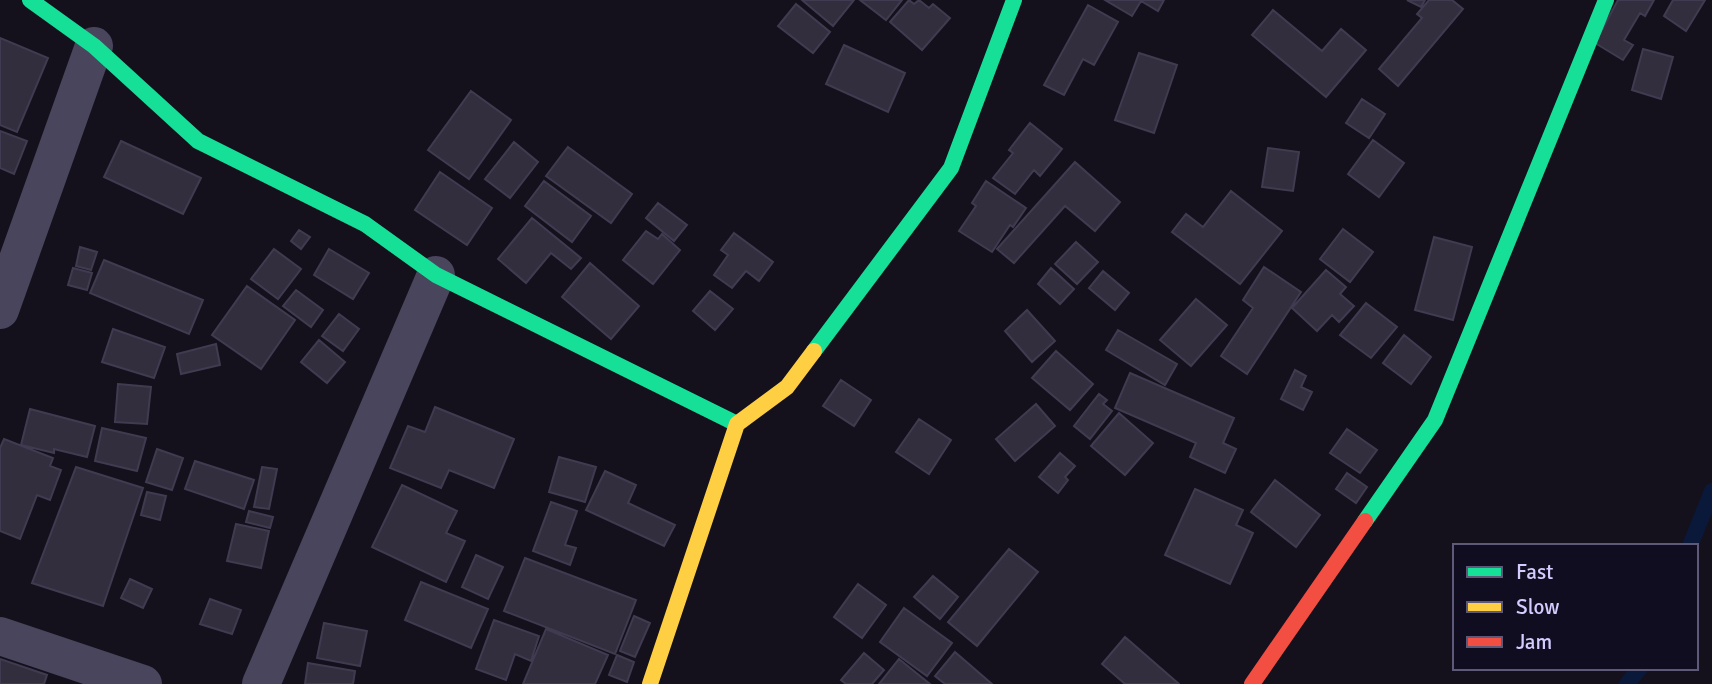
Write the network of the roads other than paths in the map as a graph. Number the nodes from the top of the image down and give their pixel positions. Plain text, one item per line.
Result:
1 (30, 0) edge
2 (1014, 0) edge
3 (1606, 0) edge
4 (94, 46) junction
5 (436, 275) junction
6 (0, 310) edge
7 (737, 424) junction
8 (0, 636) edge
9 (143, 684) edge
10 (261, 684) edge
11 (650, 684) edge
12 (1252, 684) edge

1 - 4 street
2 - 7 street
3 - 12 street
4 - 5 street
4 - 6 street
5 - 7 street
5 - 10 street
7 - 11 street
8 - 9 street

